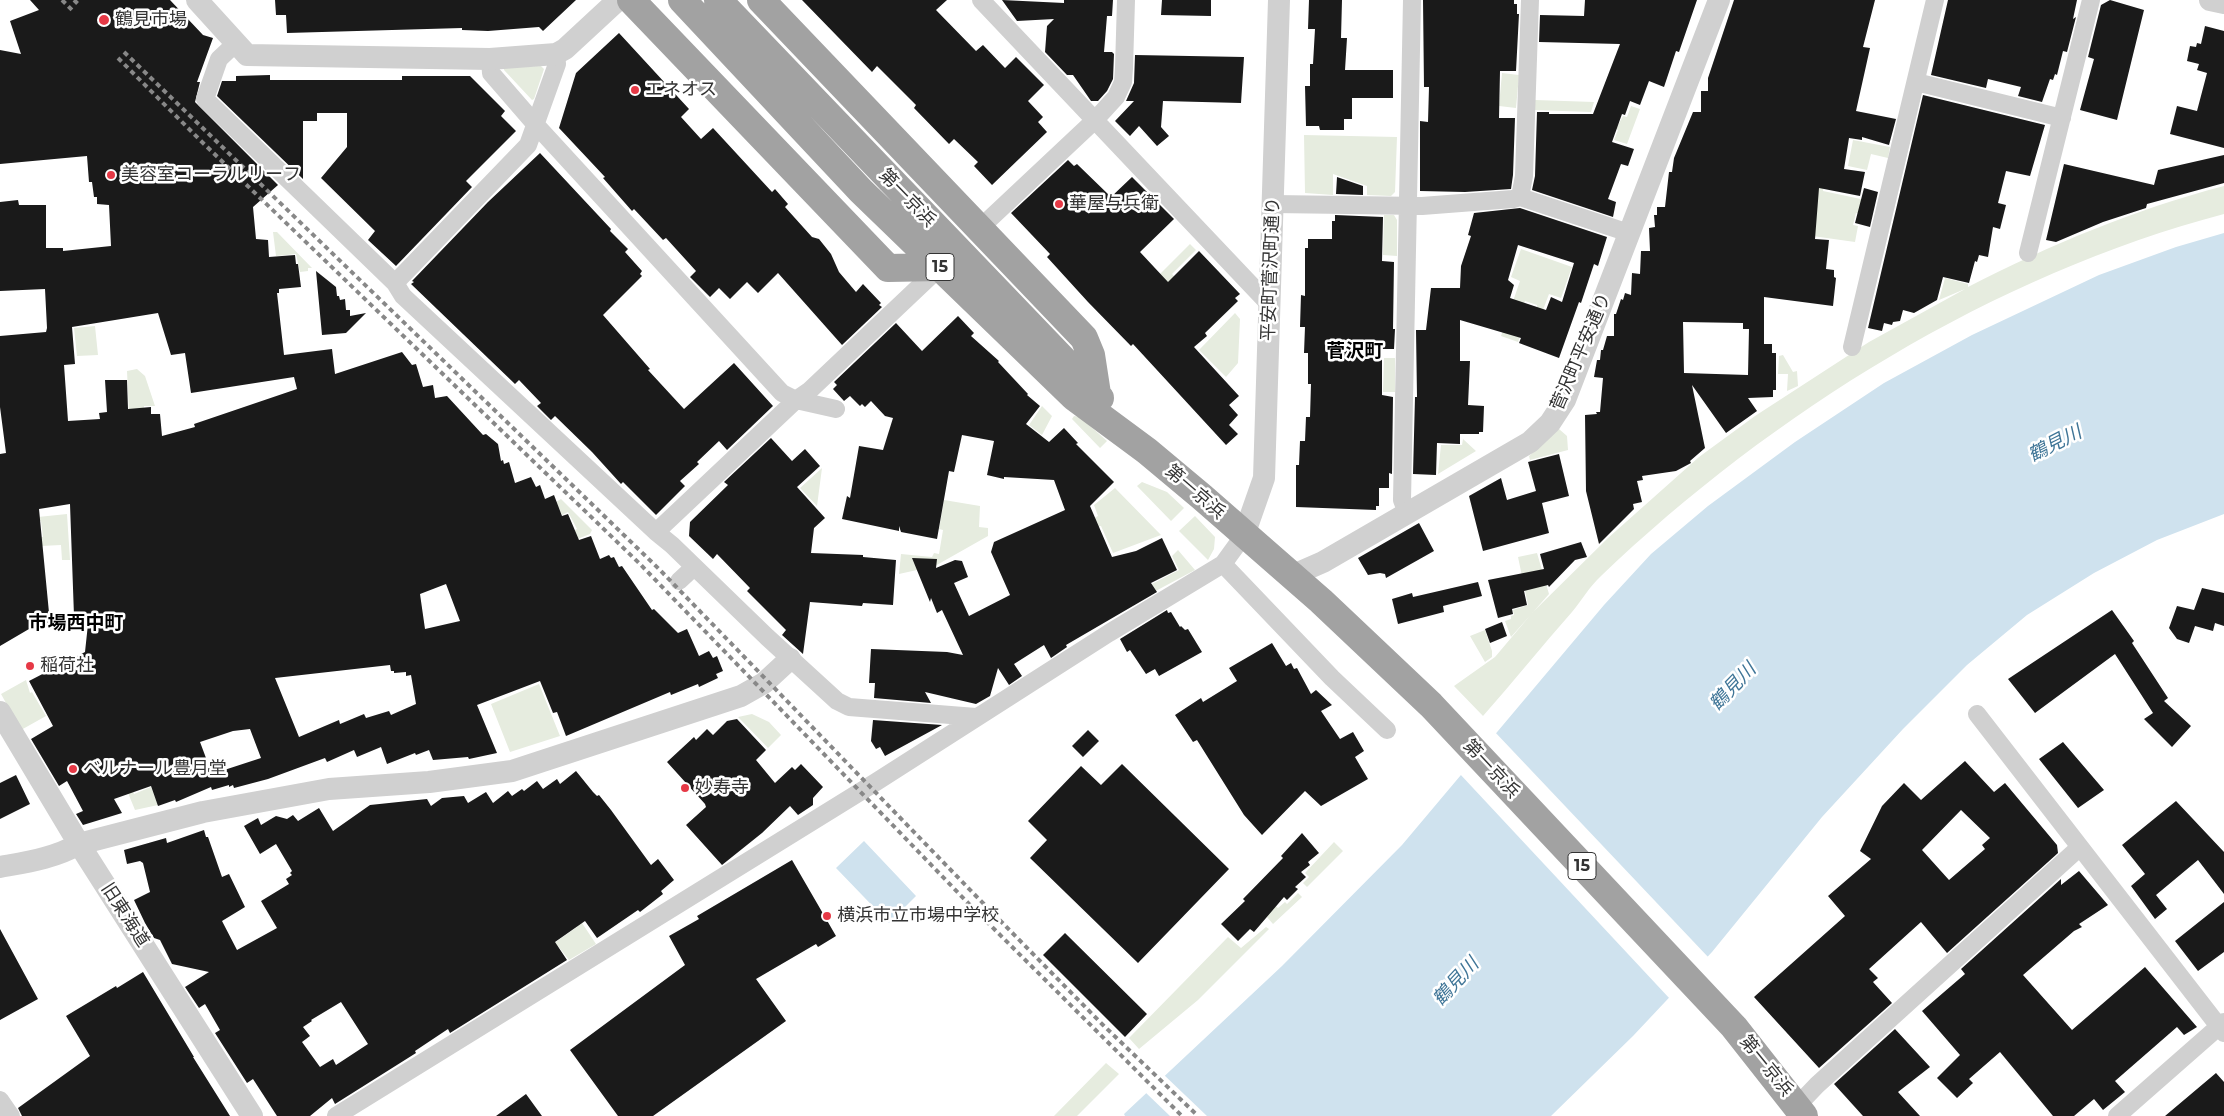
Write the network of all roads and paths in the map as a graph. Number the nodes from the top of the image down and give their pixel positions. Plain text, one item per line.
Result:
1 (197, 0) edge
2 (618, 0) edge
3 (631, 0) edge
4 (682, 0) edge
5 (718, 0) edge
6 (761, 0) edge
7 (981, 0) edge
8 (1126, 0) edge
9 (1278, 0) edge
10 (1412, 0) edge
11 (1530, 0) edge
12 (1719, 0) edge
13 (1935, 0) edge
14 (2091, 0) edge
15 (236, 43) junction
16 (556, 54) junction
17 (490, 59) junction
18 (1916, 82) junction
19 (2062, 118) junction
20 (1095, 120) junction
21 (536, 125) junction
22 (1520, 197) junction
23 (1273, 204) junction
24 (1407, 206) junction
25 (980, 228) junction
26 (1629, 233) junction
27 (2028, 253) dead end
28 (940, 267) junction
29 (395, 283) junction
30 (1270, 305) junction
31 (1852, 347) dead end
32 (1097, 394) junction
33 (796, 400) junction
34 (836, 409) dead end
35 (1147, 451) junction
36 (1407, 514) junction
37 (656, 532) junction
38 (1244, 535) junction
39 (1223, 564) junction
40 (694, 567) junction
41 (1291, 576) junction
42 (679, 581) dead end
43 (790, 659) junction
44 (0, 712) edge
45 (1977, 714) dead end
46 (976, 718) junction
47 (1387, 730) dead end
48 (79, 844) junction
49 (2080, 847) junction
50 (0, 867) edge
51 (2222, 1027) edge
52 (0, 1100) edge
53 (1801, 1111) edge
54 (12, 1116) edge
55 (252, 1116) edge
56 (336, 1116) edge
57 (2117, 1116) edge

1 - 15 street
2 - 16 street
3 - 28 highway, 15
4 - 28 highway, 第一京浜 / 15
5 - 32 highway, 第一京浜 / 15
6 - 25 highway, 第一京浜
7 - 20 street
8 - 20 street
9 - 23 street, 平安町菅沢町通り
10 - 24 street
11 - 22 street
12 - 26 street, 菅沢町平安通り
13 - 18 street
14 - 19 street
15 - 17 street
15 - 29 street
16 - 17 street
16 - 21 street
17 - 21 street
18 - 19 street
18 - 31 street
19 - 27 street
20 - 25 street
20 - 30 street
21 - 29 street
21 - 33 street
22 - 24 street
22 - 26 street
23 - 24 street
23 - 30 street, 平安町菅沢町通り
24 - 36 street
25 - 32 highway, 第一京浜
26 - 36 street, 菅沢町平安通り
28 - 33 street
28 - 35 highway, 第一京浜 / 15
29 - 37 street
30 - 38 street, 平安町菅沢町通り
32 - 35 highway, 第一京浜 / 15
33 - 34 street
33 - 37 street
35 - 38 highway, 第一京浜 / 15
36 - 41 street, 菅沢町平安通り
37 - 40 street
38 - 39 street
38 - 41 highway, 第一京浜 / 15
39 - 46 street
39 - 47 street
40 - 42 street
40 - 43 street
41 - 53 highway, 第一京浜 / 15
43 - 46 street
43 - 48 street
44 - 48 street, 旧東海道
45 - 49 street
46 - 56 street
48 - 50 street
48 - 55 street, 旧東海道
49 - 51 street
49 - 53 street
51 - 57 street
52 - 54 street

